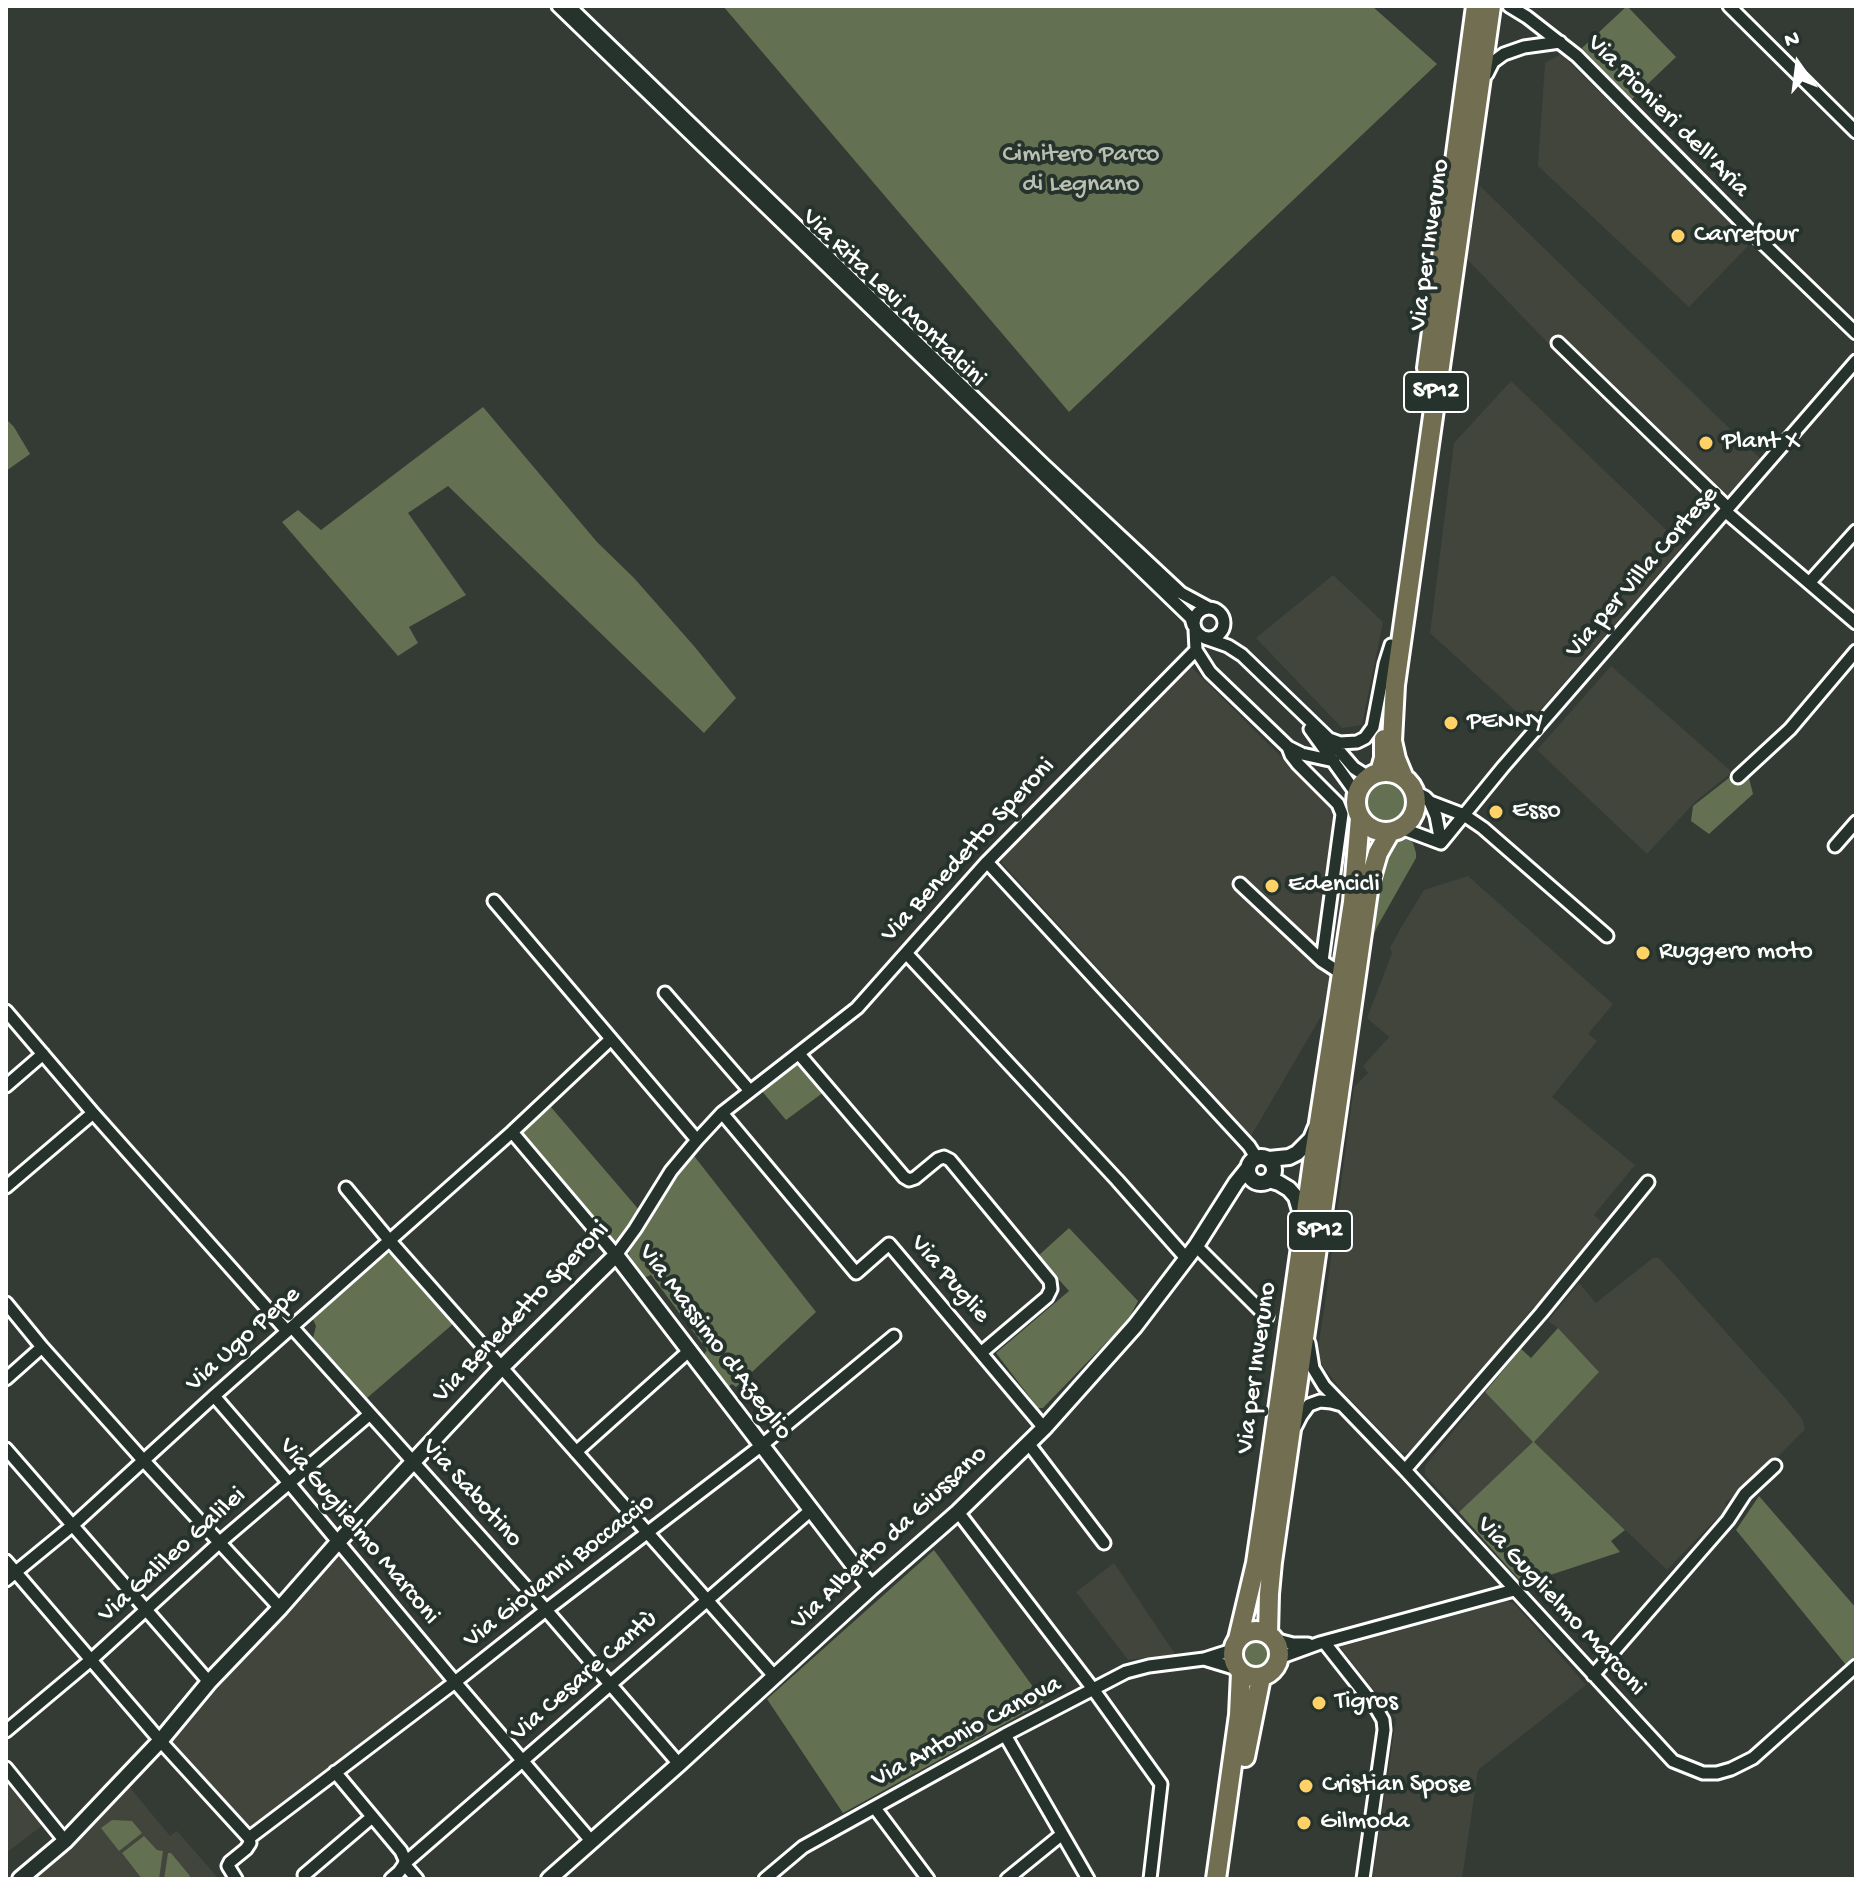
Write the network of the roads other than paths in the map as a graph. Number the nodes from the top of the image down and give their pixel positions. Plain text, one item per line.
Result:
1 (558, 6) edge
2 (569, 6) edge
3 (1476, 6) edge
4 (1491, 6) edge
5 (1729, 6) edge
6 (1511, 7) edge
7 (1560, 42) junction
8 (1856, 132) edge
9 (1455, 259) junction
10 (1856, 333) edge
11 (1558, 343) dead end
12 (1856, 361) edge
13 (1727, 509) junction
14 (1856, 531) edge
15 (1809, 583) junction
16 (1207, 607) junction
17 (1224, 621) junction
18 (1856, 623) edge
19 (1194, 628) junction
20 (1205, 638) junction
21 (1391, 645) junction
22 (1196, 650) junction
23 (1856, 651) edge
24 (1242, 655) junction
25 (1293, 706) junction
26 (1329, 739) junction
27 (1288, 747) junction
28 (1328, 760) junction
29 (1374, 774) junction
30 (1403, 776) junction
31 (1738, 777) dead end
32 (1316, 782) junction
33 (1356, 793) junction
34 (1422, 797) junction
35 (1464, 815) junction
36 (1360, 818) junction
37 (1856, 822) edge
38 (1396, 830) junction
39 (1441, 843) junction
40 (1835, 846) dead end
41 (987, 862) junction
42 (1240, 884) dead end
43 (494, 901) dead end
44 (1607, 936) dead end
45 (906, 953) junction
46 (1322, 961) junction
47 (1342, 974) junction
48 (665, 993) dead end
49 (6, 1011) edge
50 (611, 1039) junction
51 (43, 1054) junction
52 (799, 1054) junction
53 (6, 1086) edge
54 (750, 1091) junction
55 (93, 1113) junction
56 (722, 1113) junction
57 (1321, 1113) junction
58 (512, 1132) junction
59 (697, 1140) junction
60 (1258, 1161) junction
61 (1263, 1181) junction
62 (1648, 1182) dead end
63 (6, 1187) edge
64 (346, 1188) dead end
65 (1227, 1199) junction
66 (389, 1240) junction
67 (1302, 1244) junction
68 (1196, 1246) junction
69 (616, 1255) junction
70 (1186, 1258) junction
71 (1310, 1298) junction
72 (6, 1303) edge
73 (1267, 1317) dead end
74 (290, 1329) junction
75 (894, 1336) dead end
76 (42, 1347) junction
77 (690, 1350) junction
78 (982, 1352) junction
79 (502, 1367) junction
80 (6, 1379) edge
81 (214, 1396) junction
82 (1342, 1406) junction
83 (370, 1414) junction
84 (1044, 1428) junction
85 (1290, 1441) junction
86 (1028, 1443) junction
87 (762, 1445) junction
88 (6, 1449) edge
89 (576, 1452) junction
90 (144, 1461) junction
91 (412, 1462) junction
92 (1775, 1466) dead end
93 (1405, 1470) junction
94 (289, 1483) junction
95 (811, 1510) junction
96 (958, 1512) junction
97 (73, 1525) junction
98 (647, 1532) junction
99 (220, 1542) junction
100 (338, 1542) junction
101 (1104, 1543) dead end
102 (6, 1561) edge
103 (11, 1576) edge
104 (871, 1588) junction
105 (1514, 1590) junction
106 (707, 1599) junction
107 (280, 1608) junction
108 (144, 1609) junction
109 (546, 1610) junction
110 (1271, 1636) junction
111 (1320, 1643) junction
112 (1235, 1644) junction
113 (1279, 1658) junction
114 (92, 1659) junction
115 (1204, 1659) junction
116 (1856, 1666) edge
117 (1239, 1671) junction
118 (1593, 1675) junction
119 (775, 1677) junction
120 (1261, 1677) junction
121 (209, 1682) junction
122 (455, 1682) junction
123 (609, 1684) junction
124 (1093, 1689) junction
125 (6, 1731) edge
126 (1005, 1735) junction
127 (161, 1740) junction
128 (523, 1760) junction
129 (679, 1764) junction
130 (6, 1768) edge
131 (335, 1772) junction
132 (875, 1808) junction
133 (372, 1817) junction
134 (1061, 1835) junction
135 (249, 1838) junction
136 (65, 1841) junction
137 (592, 1842) junction
138 (405, 1863) junction
139 (780, 1874) edge
140 (304, 1875) dead end
141 (20, 1879) edge
142 (236, 1879) edge
143 (391, 1879) edge
144 (417, 1879) edge
145 (549, 1879) edge
146 (765, 1879) edge
147 (928, 1879) edge
148 (1007, 1879) edge
149 (1088, 1879) edge
150 (1150, 1879) edge
151 (1216, 1879) edge
152 (1228, 1879) edge
153 (1363, 1879) edge

1 - 19 street, Via Rita Levi Montalcini
2 - 16 street, Via Rita Levi Montalcini
3 - 21 main road, Via per Inveruno / SP12
4 - 9 main road, Via per Inveruno / SP12
5 - 8 street
6 - 7 street, Via Pionieri dell'Aria
7 - 9 street
7 - 10 street, Via Pionieri dell'Aria
9 - 30 main road, Via per Inveruno / SP12
11 - 13 street
12 - 13 street, Via per Villa Cortese
13 - 15 street
13 - 35 street, Via per Villa Cortese
14 - 15 street
15 - 18 street
16 - 17 street
16 - 19 street
17 - 20 street
17 - 24 street
19 - 20 street
19 - 22 street
20 - 24 street
21 - 26 street, Via per Inveruno
21 - 29 main road, Via per Inveruno / SP12
22 - 27 street
22 - 41 street, Via Benedetto Speroni
23 - 31 street
24 - 25 street
25 - 26 street
25 - 28 street
26 - 29 street
27 - 28 street
27 - 32 street
28 - 32 street
28 - 33 street
29 - 30 main road
29 - 33 main road
30 - 34 main road
32 - 46 street
33 - 36 main road
34 - 35 street
34 - 38 main road
34 - 39 street
35 - 39 street, Via per Villa Cortese
35 - 44 street
36 - 38 main road
36 - 47 main road, Via per Inveruno / SP12
37 - 40 street
38 - 39 street
38 - 71 main road, Via per Inveruno / SP12
41 - 45 street, Via Benedetto Speroni
41 - 60 street
42 - 46 street
43 - 50 street
45 - 52 street, Via Benedetto Speroni
45 - 70 street
46 - 47 street
47 - 57 main road, Via per Inveruno / SP12
48 - 54 street
49 - 51 street, Via Sabotino
50 - 58 street, Via Ugo Pepe
50 - 59 street
51 - 53 street
51 - 55 street, Via Sabotino
52 - 54 street, Via Benedetto Speroni
52 - 78 street
54 - 56 street, Via Benedetto Speroni
55 - 63 street
55 - 74 street, Via Sabotino
56 - 59 street, Via Benedetto Speroni
56 - 78 street, Via Puglie
57 - 60 street
57 - 67 main road, Via per Inveruno / SP12
58 - 66 street, Via Ugo Pepe
58 - 69 street, Via Massimo d'Azeglio
59 - 69 street, Via Benedetto Speroni
60 - 61 street
60 - 61 street
60 - 65 street, Via Alberto da Giussano
61 - 65 street, Via Alberto da Giussano
61 - 67 street
62 - 93 street
64 - 66 street
65 - 68 street, Via Alberto da Giussano
66 - 74 street, Via Ugo Pepe
66 - 79 street
67 - 112 main road, Via per Inveruno / SP12
68 - 70 street, Via Alberto da Giussano
68 - 73 street
69 - 77 street, Via Massimo d'Azeglio
69 - 79 street, Via Benedetto Speroni
70 - 84 street, Via Alberto da Giussano
71 - 82 street, Via Guglielmo Marconi
71 - 85 main road, Via per Inveruno / SP12
72 - 76 street
74 - 81 street, Via Ugo Pepe
74 - 83 street, Via Sabotino
75 - 87 street, Via Giovanni Boccaccio
76 - 80 street
76 - 90 street
77 - 87 street, Via Massimo d'Azeglio
77 - 89 street
78 - 84 street, Via Puglie
79 - 89 street
79 - 91 street, Via Benedetto Speroni
81 - 90 street, Via Ugo Pepe
81 - 94 street, Via Guglielmo Marconi
82 - 85 street
82 - 93 street, Via Guglielmo Marconi
83 - 91 street, Via Sabotino
83 - 94 street, Via Galileo Galilei
84 - 86 street, Via Alberto da Giussano
85 - 110 main road, Via per Inveruno / SP12
86 - 96 street, Via Alberto da Giussano
86 - 101 street
87 - 95 street, Via Massimo d'Azeglio
87 - 98 street, Via Giovanni Boccaccio
88 - 97 street
89 - 98 street
90 - 97 street, Via Ugo Pepe
90 - 99 street
91 - 100 street, Via Benedetto Speroni
91 - 109 street, Via Sabotino
92 - 118 street
93 - 105 street, Via Guglielmo Marconi
94 - 99 street, Via Galileo Galilei
94 - 100 street, Via Guglielmo Marconi
95 - 104 street, Via Massimo d'Azeglio
95 - 106 street, Via Cesare Cantù
96 - 104 street, Via Alberto da Giussano
96 - 124 street
97 - 103 street, Via Ugo Pepe
97 - 108 street
98 - 106 street
98 - 109 street, Via Giovanni Boccaccio
99 - 107 street
99 - 108 street, Via Galileo Galilei
100 - 107 street, Via Benedetto Speroni
100 - 122 street, Via Guglielmo Marconi
102 - 103 street
103 - 114 street
104 - 119 street, Via Alberto da Giussano
105 - 111 street
105 - 118 street, Via Guglielmo Marconi
106 - 119 street
106 - 123 street, Via Cesare Cantù
107 - 121 street, Via Benedetto Speroni
108 - 114 street, Via Galileo Galilei
108 - 121 street
109 - 122 street, Via Giovanni Boccaccio
109 - 123 street, Via Sabotino
110 - 111 street
110 - 112 main road
110 - 113 main road
111 - 113 street
111 - 153 street
112 - 115 street, Via Antonio Canova
112 - 117 main road
113 - 120 main road
114 - 125 street, Via Galileo Galilei
114 - 127 street
115 - 117 street, Via Antonio Canova
115 - 124 street, Via Antonio Canova
116 - 118 street, Via Guglielmo Marconi
117 - 120 main road
117 - 151 main road
119 - 129 street, Via Alberto da Giussano
120 - 152 main road
121 - 127 street, Via Benedetto Speroni
122 - 128 street, Via Guglielmo Marconi
122 - 131 street, Via Giovanni Boccaccio
123 - 128 street, Via Cesare Cantù
123 - 129 street, Via Sabotino
124 - 126 street, Via Antonio Canova
124 - 150 street
126 - 132 street, Via Antonio Canova
126 - 134 street
127 - 135 street
127 - 136 street, Via Benedetto Speroni
128 - 137 street, Via Guglielmo Marconi
128 - 138 street, Via Cesare Cantù
129 - 137 street, Via Alberto da Giussano
130 - 136 street
131 - 133 street
131 - 135 street, Via Giovanni Boccaccio
132 - 139 street, Via Antonio Canova
132 - 147 street
133 - 138 street
133 - 140 street
134 - 148 street
134 - 149 street
135 - 142 street, Via Giovanni Boccaccio
136 - 141 street, Via Benedetto Speroni
137 - 145 street, Via Alberto da Giussano
138 - 143 street, Via Cesare Cantù
138 - 144 street
139 - 146 street, Via Antonio Canova

